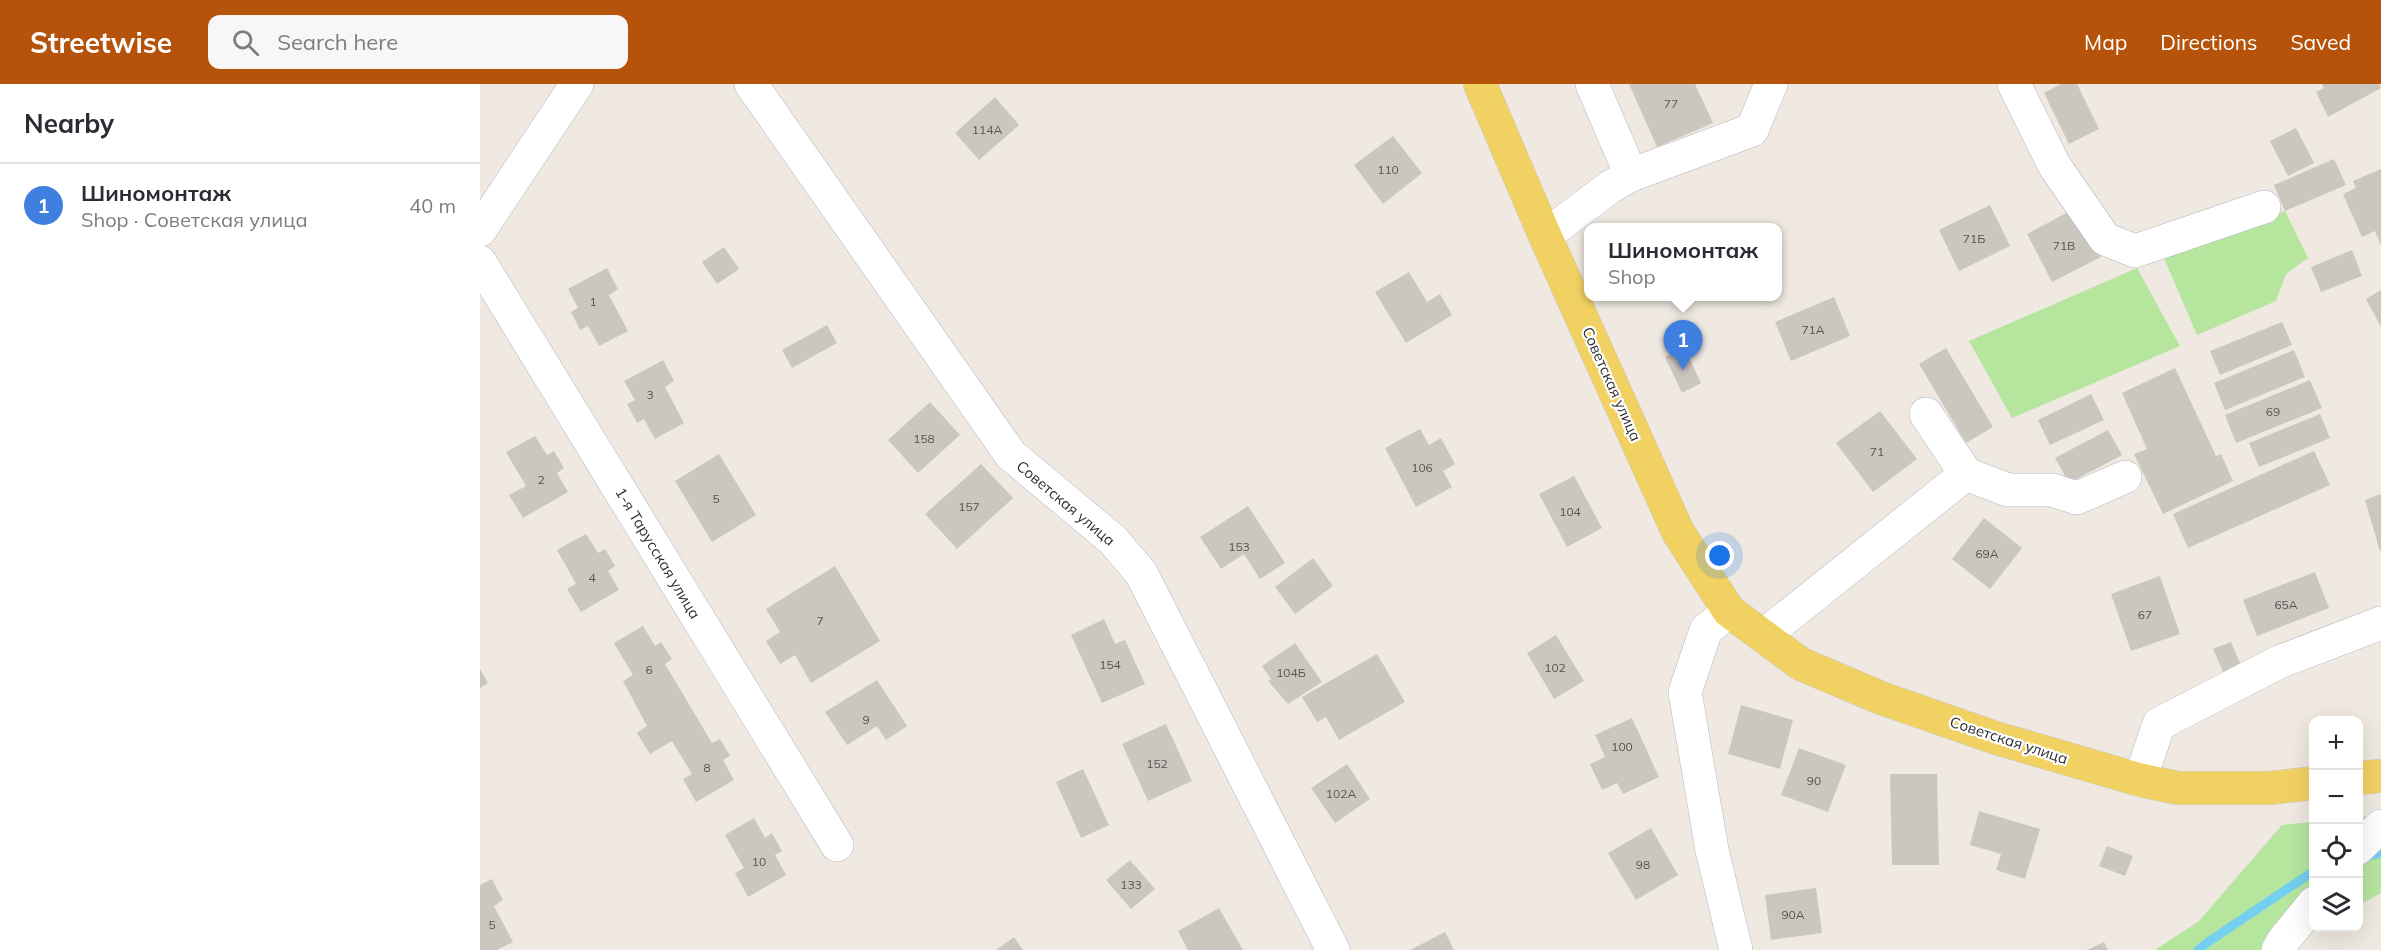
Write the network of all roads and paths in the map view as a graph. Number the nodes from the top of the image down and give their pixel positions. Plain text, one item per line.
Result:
1 (577, 84) edge
2 (752, 84) edge
3 (1480, 84) edge
4 (1592, 84) edge
5 (1771, 84) edge
6 (2014, 84) edge
7 (1631, 175) junction
8 (2264, 207) dead end
9 (480, 230) edge
10 (1545, 236) junction
11 (480, 262) edge
12 (1926, 414) dead end
13 (1966, 474) junction
14 (2125, 477) dead end
15 (1729, 611) junction
16 (2381, 623) edge
17 (1763, 636) junction
18 (2381, 776) edge
19 (2363, 778) edge
20 (2139, 780) junction
21 (2309, 783) edge
22 (837, 845) dead end
23 (2309, 908) edge
24 (1333, 950) edge
25 (1736, 950) edge
26 (2278, 950) edge

1 - 9 street
2 - 24 street, Советская улица
3 - 10 main road, Советская улица
4 - 7 street
5 - 7 street
6 - 8 street
7 - 10 street
10 - 15 main road, Советская улица
11 - 22 street, 1-я Тарусская улица
12 - 13 street
13 - 14 street
13 - 17 street
15 - 17 main road, Советская улица
15 - 25 street
16 - 20 street
17 - 20 main road, Советская улица
18 - 19 main road
20 - 21 main road, Советская улица
23 - 26 street

